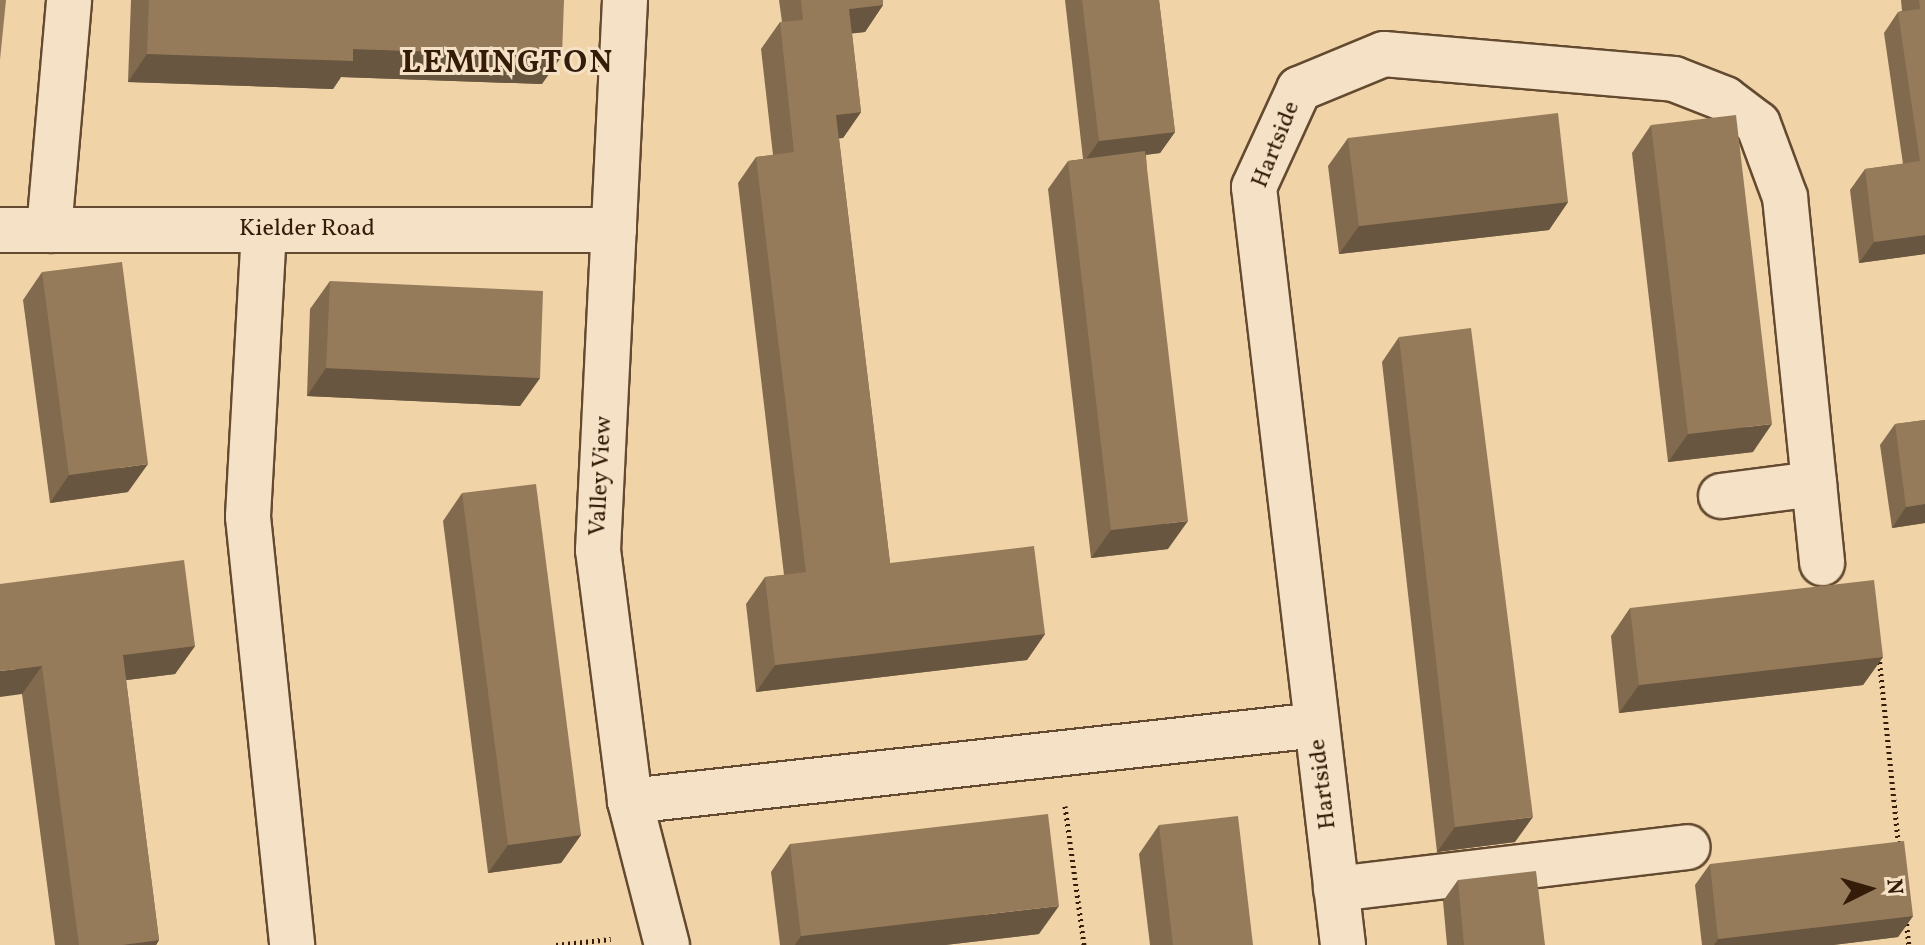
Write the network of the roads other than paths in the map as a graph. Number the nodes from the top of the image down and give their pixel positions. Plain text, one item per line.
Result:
1 (69, 0) edge
2 (625, 0) edge
3 (0, 230) edge
4 (49, 230) junction
5 (264, 230) junction
6 (614, 230) junction
7 (1814, 484) junction
8 (1721, 496) dead end
9 (1822, 563) dead end
10 (1317, 725) junction
11 (630, 801) junction
12 (1687, 847) dead end
13 (1336, 889) junction
14 (292, 945) edge
15 (667, 945) edge
16 (1343, 945) edge

1 - 4 street
2 - 6 street, Valley View
3 - 4 street, Kielder Road
4 - 5 street, Kielder Road
5 - 6 street, Kielder Road
5 - 14 street
6 - 11 street, Valley View
7 - 8 street
7 - 9 street, Hartside
7 - 10 street, Hartside
10 - 11 street
10 - 13 street, Hartside
11 - 15 street, Valley View
12 - 13 street
13 - 16 street, Hartside

